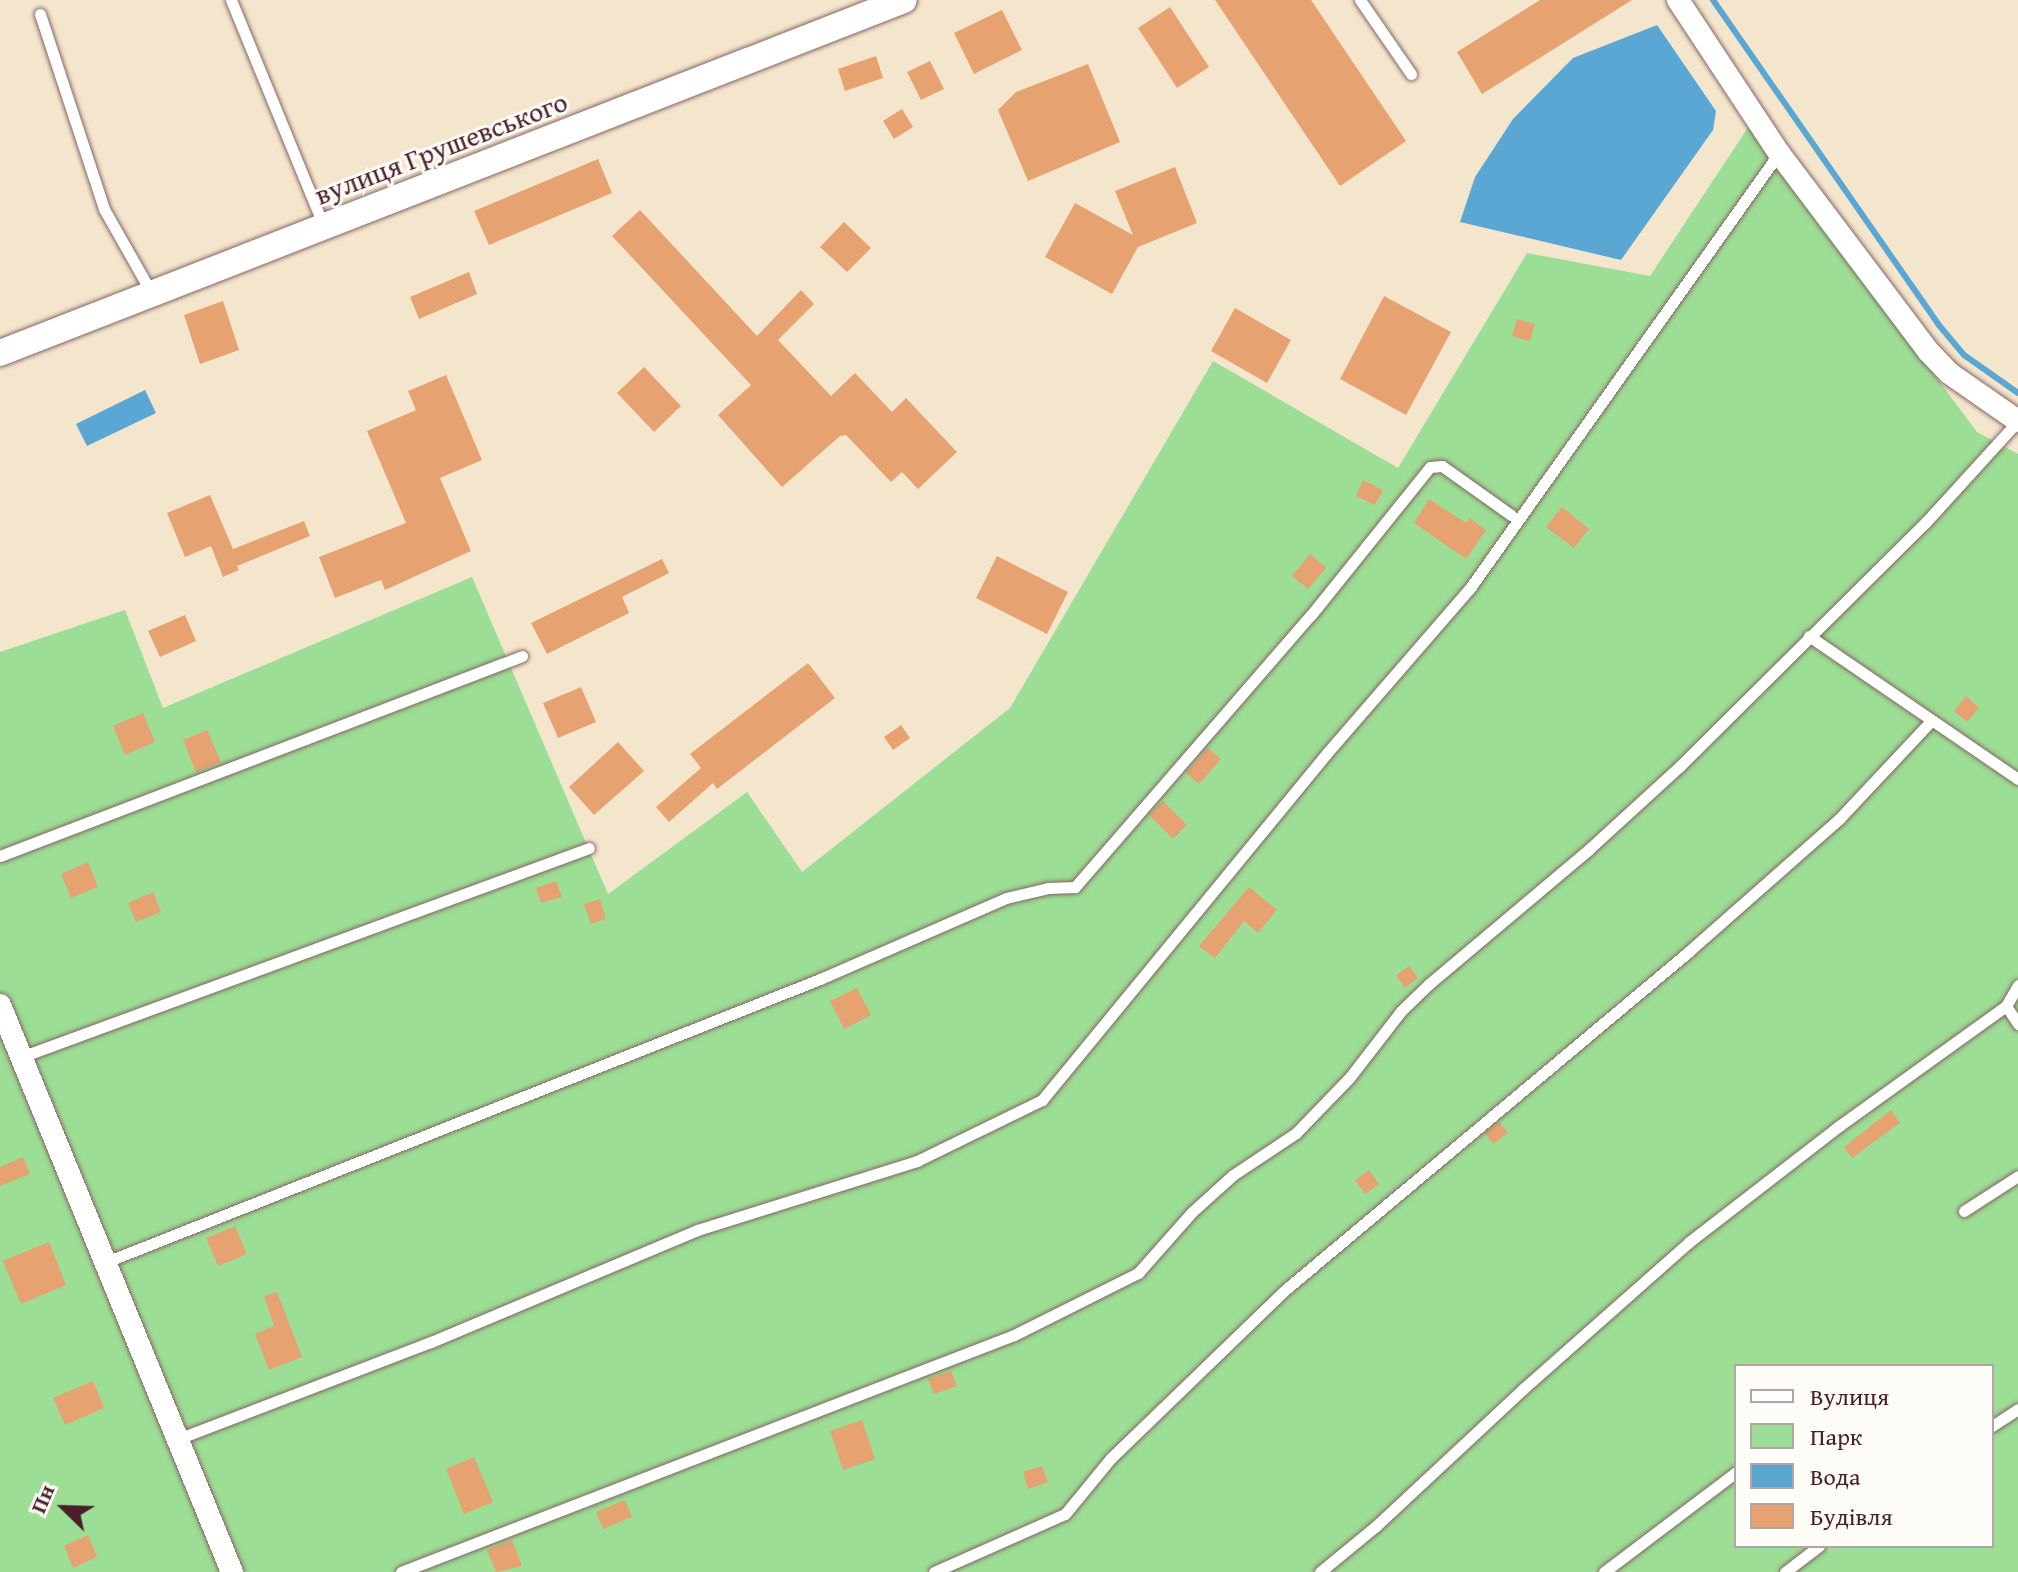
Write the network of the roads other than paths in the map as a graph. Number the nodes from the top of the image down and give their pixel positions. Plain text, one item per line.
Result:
1 (231, 0) edge
2 (1360, 0) edge
3 (1678, 0) edge
4 (888, 3) edge
5 (40, 14) dead end
6 (1411, 74) dead end
7 (1779, 153) junction
8 (324, 228) junction
9 (153, 294) junction
10 (0, 353) edge
11 (2018, 421) edge
12 (1511, 515) dead end
13 (1809, 636) junction
14 (522, 656) dead end
15 (1931, 721) junction
16 (2018, 779) edge
17 (589, 848) dead end
18 (0, 856) edge
19 (2018, 985) edge
20 (0, 1005) edge
21 (2006, 1006) junction
22 (2018, 1024) edge
23 (21, 1057) junction
24 (2018, 1176) edge
25 (1964, 1211) dead end
26 (106, 1262) junction
27 (2018, 1409) edge
28 (1994, 1425) edge
29 (178, 1439) junction
30 (1734, 1474) edge
31 (1816, 1548) edge
32 (232, 1572) edge
33 (401, 1572) edge
34 (934, 1572) edge
35 (1320, 1572) edge
36 (1604, 1572) edge
37 (1785, 1572) edge

1 - 8 lane
2 - 6 lane
3 - 7 street
4 - 8 street, вулиця Грушевського
5 - 9 lane
7 - 11 street
7 - 29 lane
8 - 9 street, вулиця Грушевського
9 - 10 street, вулиця Грушевського
11 - 13 lane
12 - 26 lane
13 - 15 lane
13 - 33 lane
14 - 18 lane
15 - 16 lane
15 - 34 lane
17 - 23 lane
19 - 21 lane
20 - 23 street
21 - 22 lane
21 - 35 lane
23 - 26 street
24 - 25 lane
26 - 29 street
27 - 28 lane
29 - 32 street
30 - 36 lane
31 - 37 lane

